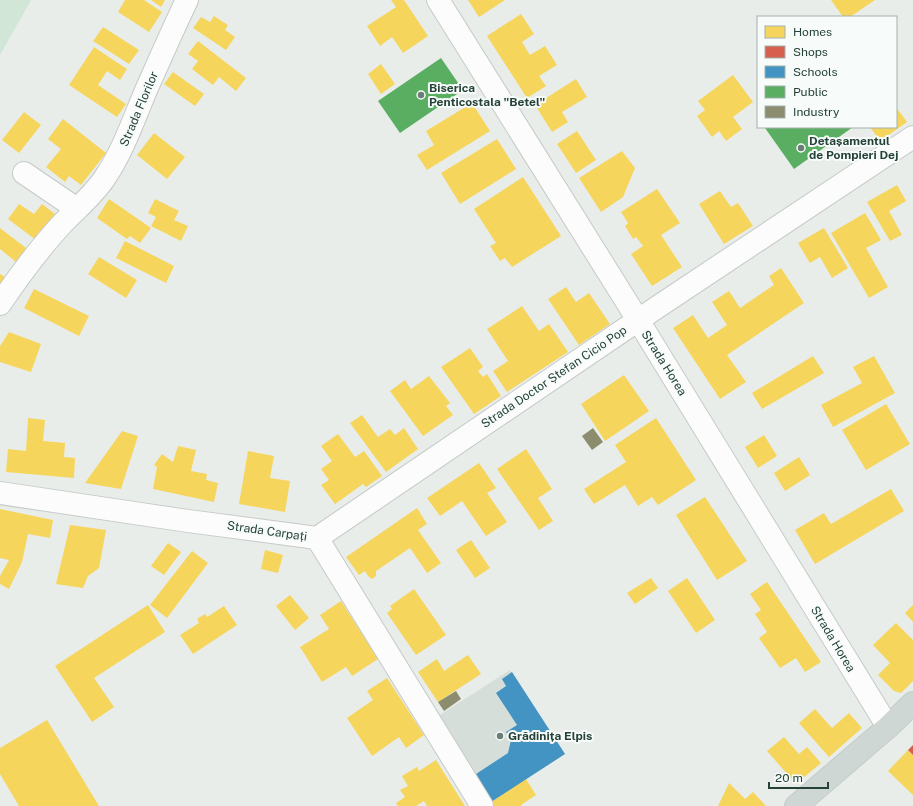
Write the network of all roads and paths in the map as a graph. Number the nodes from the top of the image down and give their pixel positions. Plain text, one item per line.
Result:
1 (187, 0) edge
2 (438, 0) edge
3 (913, 137) edge
4 (24, 173) dead end
5 (77, 209) junction
6 (0, 304) edge
7 (638, 320) junction
8 (0, 493) edge
9 (317, 538) junction
10 (913, 703) edge
11 (888, 727) junction
12 (482, 806) edge
13 (796, 806) edge

1 - 5 street, Strada Florilor
2 - 7 street, Strada Horea
3 - 7 street, Strada Doctor Ștefan Cicio Pop
4 - 5 street
5 - 6 street, Strada Florilor
7 - 9 street, Strada Doctor Ștefan Cicio Pop
7 - 11 street, Strada Horea
8 - 9 street, Strada Carpați
9 - 12 street, Strada Carpați
10 - 11 main road
11 - 13 main road

